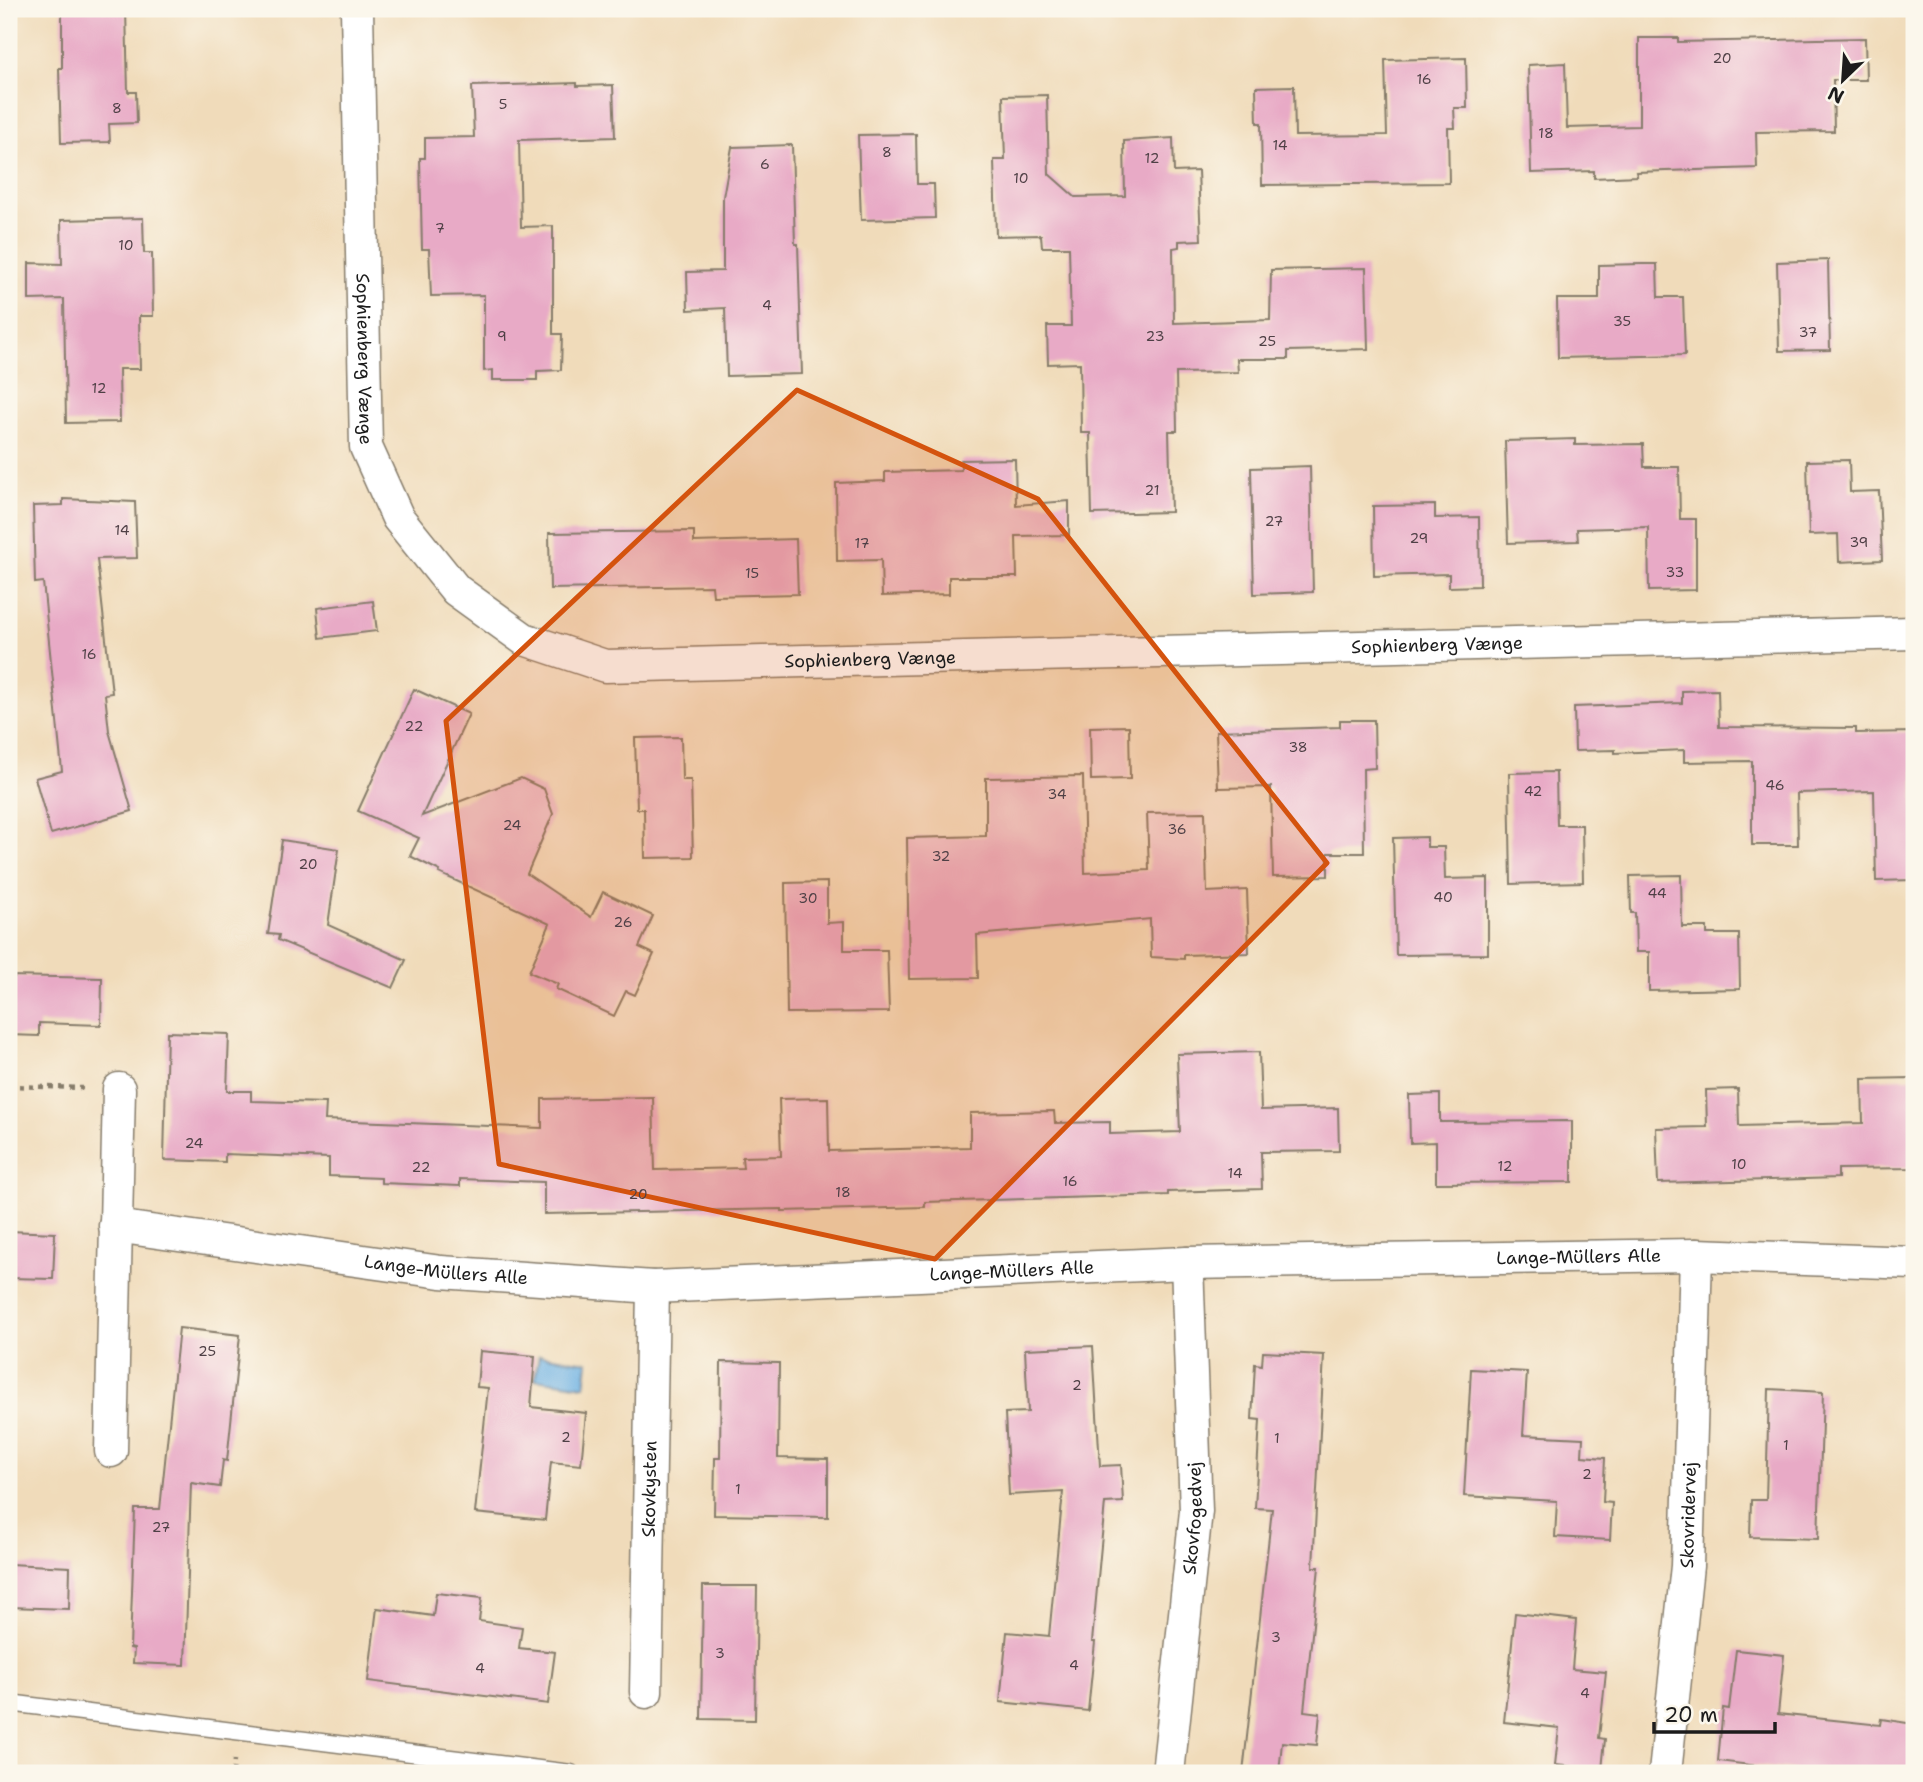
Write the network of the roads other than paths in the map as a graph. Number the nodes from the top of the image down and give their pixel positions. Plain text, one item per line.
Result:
1 (358, 9) edge
2 (1914, 633) edge
3 (119, 1088) road end
4 (115, 1226) junction
5 (1696, 1255) junction
6 (1187, 1262) junction
7 (1914, 1263) edge
8 (653, 1287) junction
9 (111, 1451) dead end
10 (646, 1692) dead end
11 (9, 1703) edge
12 (571, 1773) edge
13 (1168, 1773) edge
14 (1665, 1773) edge

1 - 2 street, Sophienberg Vænge
3 - 4 street
4 - 8 street, Lange-Müllers Alle
4 - 9 street
5 - 6 street, Lange-Müllers Alle
5 - 7 street, Lange-Müllers Alle
5 - 14 street, Skovridervej
6 - 8 street, Lange-Müllers Alle
6 - 13 street, Skovfogedvej
8 - 10 street, Skovkysten
11 - 12 lane

